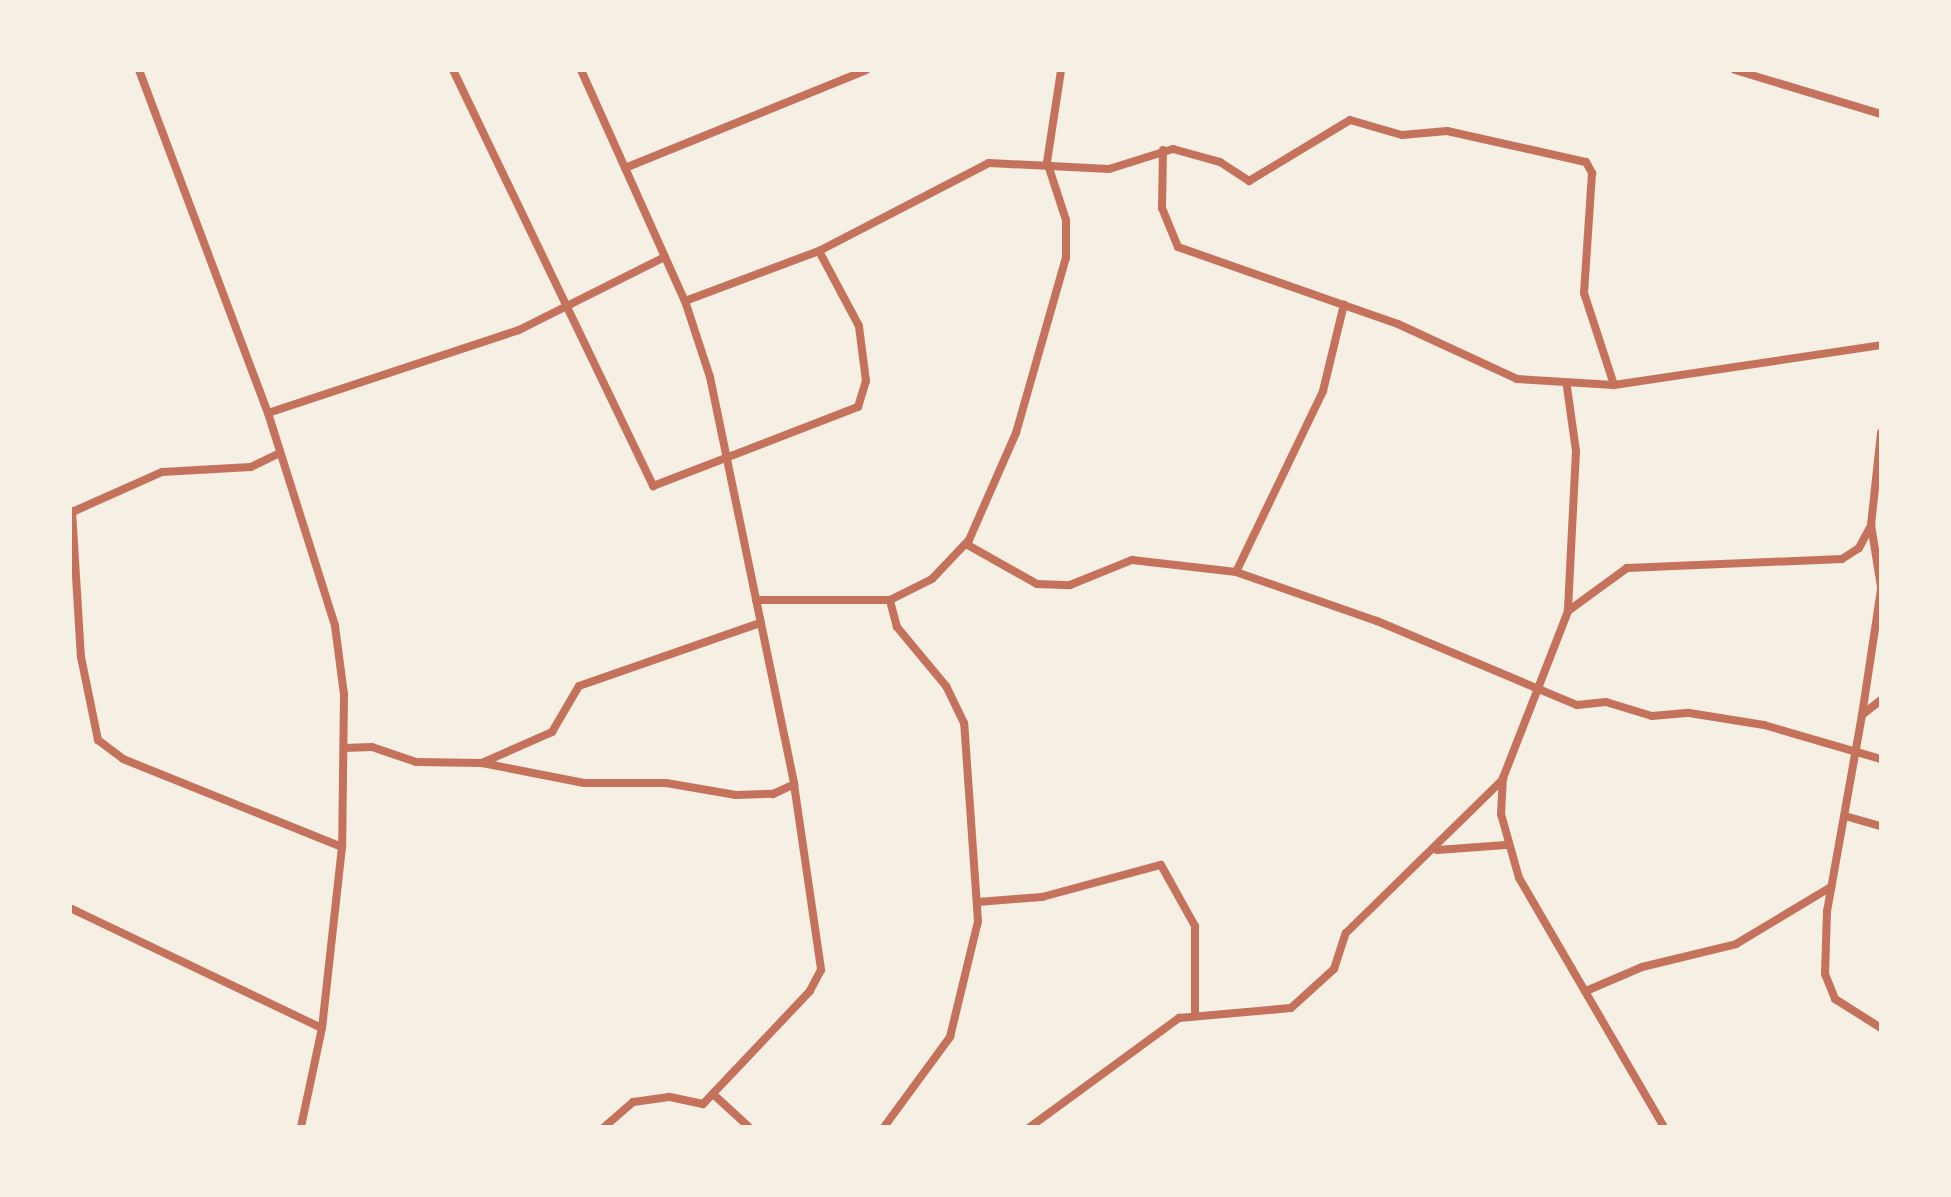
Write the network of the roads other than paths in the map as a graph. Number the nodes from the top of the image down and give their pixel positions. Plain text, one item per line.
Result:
1 (139, 70) edge
2 (453, 70) edge
3 (581, 70) edge
4 (866, 70) edge
5 (1061, 70) edge
6 (1735, 70) edge
7 (1881, 114) edge
8 (1163, 150) junction
9 (1047, 162) junction
10 (625, 168) junction
11 (819, 251) junction
12 (665, 257) junction
13 (685, 301) junction
14 (570, 304) junction
15 (1344, 304) junction
16 (1881, 345) edge
17 (1614, 385) junction
18 (1567, 387) junction
19 (268, 413) junction
20 (1881, 433) edge
21 (280, 453) junction
22 (723, 456) junction
23 (1878, 469) edge
24 (71, 512) edge
25 (1871, 525) junction
26 (966, 544) junction
27 (1236, 572) junction
28 (1881, 588) edge
29 (756, 600) junction
30 (890, 600) junction
31 (1568, 611) junction
32 (760, 623) junction
33 (1541, 685) junction
34 (1881, 700) edge
35 (1862, 715) junction
36 (344, 748) junction
37 (1857, 754) junction
38 (1881, 759) edge
39 (482, 763) junction
40 (1503, 778) junction
41 (794, 784) junction
42 (1845, 816) junction
43 (1881, 826) edge
44 (1506, 845) junction
45 (342, 847) junction
46 (1437, 850) junction
47 (1831, 887) junction
48 (978, 902) junction
49 (70, 908) edge
50 (1586, 991) junction
51 (1195, 1012) junction
52 (322, 1028) junction
53 (1881, 1028) edge
54 (713, 1094) junction
55 (301, 1127) edge
56 (604, 1127) edge
57 (749, 1127) edge
58 (884, 1127) edge
59 (1030, 1127) edge
60 (1664, 1127) edge

1 - 19 street
2 - 14 street
3 - 10 street
4 - 10 street
5 - 9 street
6 - 7 street
8 - 9 street
8 - 15 street
8 - 17 street
9 - 11 street
9 - 26 street
10 - 12 street
11 - 13 street
11 - 22 street
12 - 13 street
12 - 14 street
13 - 22 street
14 - 19 street
14 - 22 street
15 - 18 street
15 - 27 street
16 - 17 street
17 - 18 street
18 - 31 street
19 - 21 street
20 - 23 street
21 - 24 street
21 - 36 street
22 - 29 street
23 - 25 street
24 - 45 street
25 - 28 street
25 - 31 street
26 - 27 street
26 - 30 street
27 - 33 street
28 - 35 street
29 - 30 street
29 - 32 street
30 - 48 street
31 - 33 street
32 - 39 street
32 - 41 street
33 - 37 street
33 - 40 street
34 - 35 street
35 - 37 street
36 - 39 street
36 - 45 street
37 - 38 street
37 - 42 street
39 - 41 street
40 - 44 street
40 - 46 street
41 - 54 street
42 - 43 street
42 - 47 street
44 - 46 street
44 - 50 street
45 - 52 street
46 - 51 street
47 - 50 street
47 - 53 street
48 - 51 street
48 - 58 street
49 - 52 street
50 - 60 street
51 - 59 street
52 - 55 street
54 - 56 street
54 - 57 street

